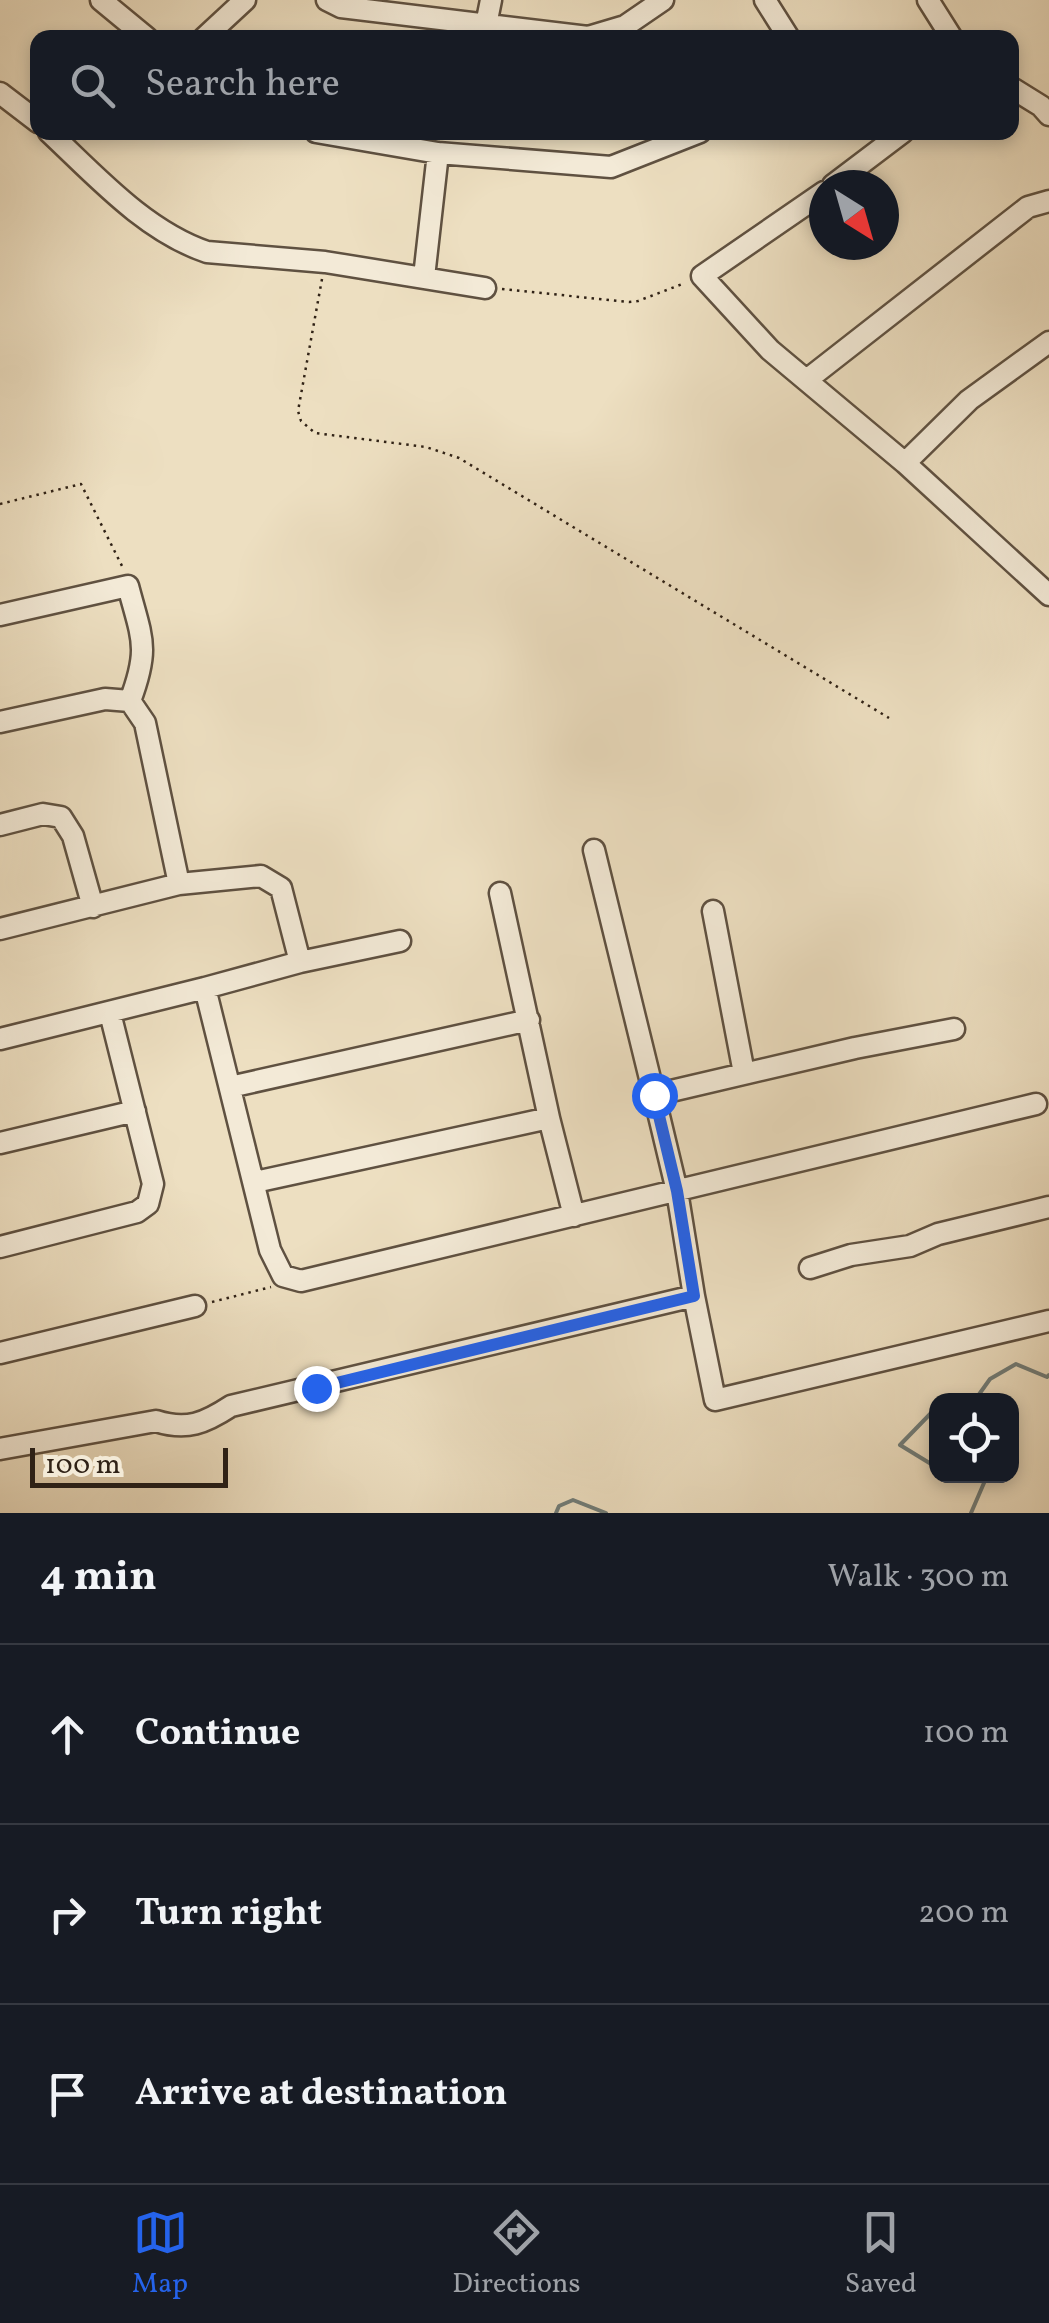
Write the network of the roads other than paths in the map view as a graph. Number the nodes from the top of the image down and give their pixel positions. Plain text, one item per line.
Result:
1 (101, 0) edge
2 (245, 0) edge
3 (327, 0) edge
4 (491, 0) edge
5 (663, 0) edge
6 (765, 0) edge
7 (928, 0) edge
8 (486, 25) junction
9 (137, 30) edge
10 (213, 30) edge
11 (528, 30) edge
12 (614, 30) edge
13 (784, 30) edge
14 (947, 30) edge
15 (1019, 92) edge
16 (0, 93) edge
17 (30, 116) edge
18 (1049, 116) edge
19 (58, 140) edge
20 (362, 140) edge
21 (680, 140) edge
22 (892, 140) edge
23 (438, 153) junction
24 (853, 170) edge
25 (1049, 201) edge
26 (809, 202) edge
27 (424, 276) junction
28 (485, 288) road end
29 (1049, 342) edge
30 (808, 378) junction
31 (905, 463) junction
32 (1049, 595) edge
33 (0, 615) edge
34 (130, 701) junction
35 (0, 722) edge
36 (0, 825) edge
37 (594, 850) dead end
38 (179, 884) junction
39 (500, 893) dead end
40 (93, 907) junction
41 (713, 911) dead end
42 (0, 929) edge
43 (400, 940) dead end
44 (300, 962) junction
45 (205, 988) junction
46 (110, 1013) junction
47 (529, 1020) junction
48 (954, 1029) dead end
49 (0, 1039) edge
50 (744, 1073) junction
51 (230, 1087) junction
52 (654, 1095) junction
53 (1036, 1104) dead end
54 (135, 1111) junction
55 (549, 1118) junction
56 (0, 1143) edge
57 (254, 1182) junction
58 (677, 1191) junction
59 (1049, 1207) edge
60 (574, 1216) junction
61 (0, 1247) edge
62 (810, 1268) dead end
63 (694, 1296) junction
64 (194, 1306) road end
65 (1049, 1321) edge
66 (0, 1352) edge
67 (0, 1449) edge

1 - 9 street
2 - 10 street
3 - 8 street
4 - 8 street
5 - 12 street
6 - 13 street
7 - 14 street
8 - 11 street
15 - 18 street
16 - 17 street
19 - 27 street
20 - 23 street
21 - 23 street
22 - 24 street
23 - 27 street
25 - 30 street
26 - 30 street
27 - 28 street
29 - 31 street
30 - 31 street
31 - 32 street
33 - 34 street
34 - 35 street
34 - 38 street
36 - 40 street
37 - 52 street
38 - 40 street
38 - 44 street
39 - 47 street
40 - 42 street
41 - 50 street
43 - 44 street
44 - 45 street
45 - 46 street
45 - 51 street
46 - 49 street
46 - 54 street
47 - 51 street
47 - 55 street
48 - 50 street
50 - 52 street
51 - 57 street
52 - 58 street
53 - 58 street
54 - 56 street
54 - 61 street
55 - 57 street
55 - 60 street
57 - 60 street
58 - 60 street
58 - 63 street
59 - 62 street
63 - 65 street
63 - 67 street
64 - 66 street

